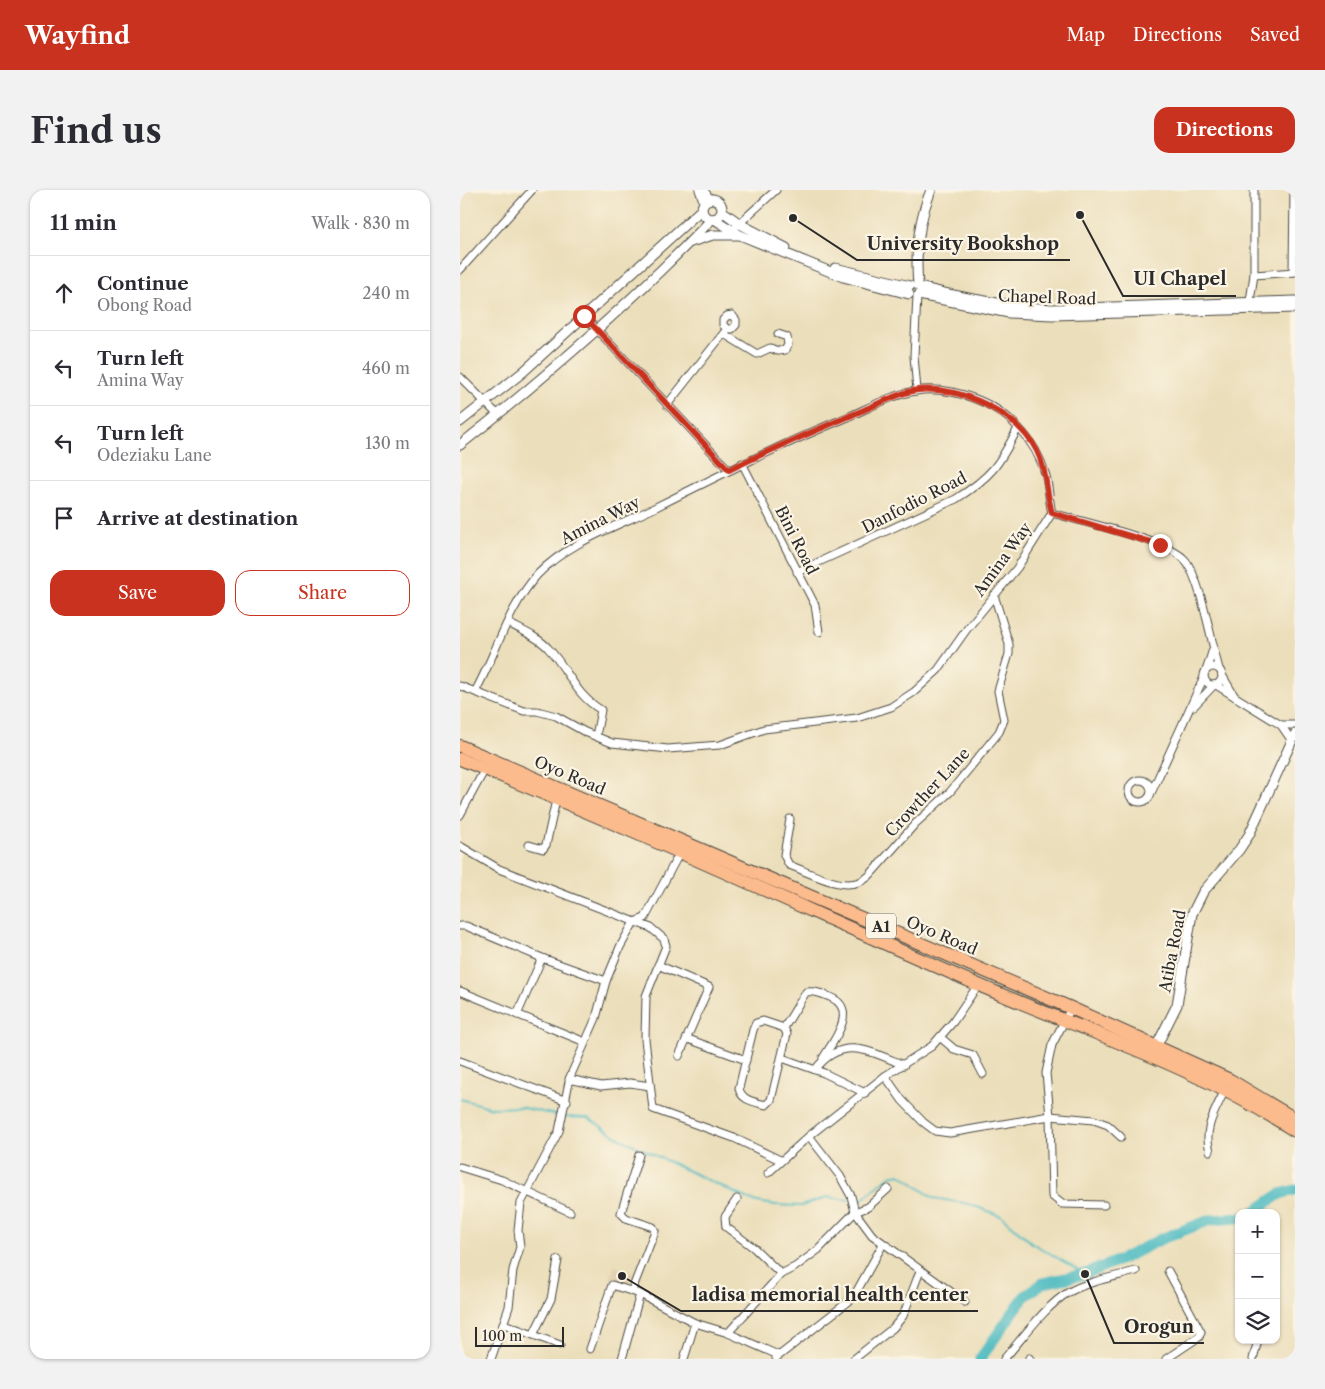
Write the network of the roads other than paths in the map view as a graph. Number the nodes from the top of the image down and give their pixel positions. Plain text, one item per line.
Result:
1 (532, 190) edge
2 (699, 190) edge
3 (704, 190) edge
4 (776, 190) edge
5 (931, 190) edge
6 (1254, 190) edge
7 (1294, 190) edge
8 (706, 204) junction
9 (722, 210) junction
10 (713, 219) junction
11 (740, 224) junction
12 (736, 233) junction
13 (689, 243) junction
14 (460, 270) edge
15 (1294, 272) edge
16 (1254, 274) junction
17 (914, 291) junction
18 (1295, 301) edge
19 (1249, 305) junction
20 (1295, 308) edge
21 (584, 316) junction
22 (595, 329) junction
23 (778, 334) dead end
24 (460, 377) edge
25 (917, 390) junction
26 (487, 402) junction
27 (666, 405) junction
28 (498, 415) junction
29 (460, 422) edge
30 (1018, 428) junction
31 (460, 445) edge
32 (742, 463) junction
33 (729, 470) junction
34 (1052, 513) junction
35 (798, 572) junction
36 (994, 595) junction
37 (508, 623) junction
38 (819, 632) dead end
39 (1213, 648) junction
40 (1220, 672) junction
41 (1205, 674) junction
42 (1215, 685) junction
43 (460, 686) edge
44 (475, 692) junction
45 (1236, 699) junction
46 (1190, 710) junction
47 (1281, 725) junction
48 (1295, 725) edge
49 (596, 736) junction
50 (1294, 738) edge
51 (460, 746) edge
52 (460, 759) edge
53 (485, 769) junction
54 (1152, 791) dead end
55 (556, 800) junction
56 (460, 815) edge
57 (790, 819) dead end
58 (529, 845) dead end
59 (460, 846) edge
60 (679, 854) junction
61 (634, 922) junction
62 (460, 926) edge
63 (542, 958) junction
64 (658, 965) junction
65 (606, 981) junction
66 (978, 985) junction
67 (460, 991) edge
68 (1069, 1014) junction
69 (517, 1015) junction
70 (784, 1028) junction
71 (940, 1037) junction
72 (688, 1039) junction
73 (585, 1042) junction
74 (1156, 1047) junction
75 (679, 1056) dead end
76 (782, 1058) junction
77 (824, 1058) junction
78 (746, 1060) junction
79 (460, 1061) edge
80 (904, 1065) junction
81 (815, 1070) junction
82 (983, 1074) dead end
83 (885, 1076) junction
84 (569, 1080) junction
85 (650, 1086) junction
86 (1225, 1090) junction
87 (865, 1093) junction
88 (1248, 1096) junction
89 (567, 1101) junction
90 (1050, 1116) junction
91 (1295, 1119) edge
92 (1295, 1131) edge
93 (809, 1136) junction
94 (1121, 1137) dead end
95 (1210, 1152) dead end
96 (639, 1155) dead end
97 (780, 1160) junction
98 (460, 1167) edge
99 (768, 1173) dead end
100 (888, 1189) dead end
101 (526, 1193) junction
102 (737, 1199) dead end
103 (1104, 1205) dead end
104 (570, 1212) dead end
105 (855, 1212) junction
106 (883, 1244) junction
107 (558, 1260) dead end
108 (920, 1271) junction
109 (1136, 1271) dead end
110 (1168, 1271) dead end
111 (781, 1274) junction
112 (632, 1290) junction
113 (640, 1294) junction
114 (965, 1302) dead end
115 (695, 1323) junction
116 (504, 1324) junction
117 (534, 1333) junction
118 (728, 1333) junction
119 (1257, 1344) edge
120 (560, 1345) dead end
121 (590, 1349) dead end
122 (777, 1357) edge
123 (491, 1359) edge
124 (622, 1359) edge
125 (684, 1359) edge
126 (854, 1359) edge
127 (1004, 1359) edge
128 (1166, 1359) edge
129 (1252, 1359) edge

1 - 14 street
2 - 8 street
3 - 8 street
4 - 11 street
5 - 17 street
6 - 16 street
7 - 15 street
8 - 9 street
8 - 10 street
8 - 21 street
9 - 10 street
9 - 11 street, Chapel Road
10 - 12 street, Chapel Road
10 - 13 street
11 - 12 street
11 - 17 street, Chapel Road
12 - 13 street
12 - 17 street, Chapel Road
13 - 22 street
15 - 16 street
16 - 19 street
17 - 19 street, Chapel Road
17 - 25 street
18 - 19 street, Chapel Road
19 - 20 street, Chapel Road
21 - 22 street
21 - 26 street
22 - 27 street
22 - 28 street
23 - 27 street
24 - 26 street
25 - 30 street, Amina Way
25 - 32 street, Amina Way
26 - 28 street
26 - 29 street
27 - 33 street
28 - 31 street
30 - 34 street, Amina Way
30 - 35 street, Danfodio Road
32 - 33 street, Amina Way
32 - 35 street, Bini Road
33 - 37 street, Amina Way
34 - 36 street, Amina Way
34 - 39 street
35 - 38 street, Bini Road
36 - 49 street, Amina Way
36 - 57 street, Crowther Lane
37 - 44 street, Amina Way
37 - 49 street
39 - 40 street
39 - 41 street
40 - 41 street
40 - 42 street
40 - 45 street
41 - 42 street
41 - 46 street
42 - 45 street
42 - 46 street
43 - 44 street, Amina Way
44 - 49 street, Amina Way
45 - 47 street
46 - 54 street
47 - 48 street
47 - 50 street
50 - 74 street, Atiba Road
51 - 68 highway, Oyo Road / A1
52 - 53 highway, Oyo Road / A1
53 - 55 highway, Oyo Road / A1
53 - 56 street
55 - 58 street
55 - 60 highway, Oyo Road / A1
59 - 61 street
60 - 61 street
60 - 66 highway, Oyo Road / A1
61 - 64 street
61 - 65 street
62 - 63 street
63 - 65 street
63 - 69 street
64 - 72 street
64 - 85 street
65 - 73 street
66 - 68 highway, Oyo Road / A1
66 - 71 street
67 - 69 street
68 - 74 highway, Oyo Road / A1
68 - 86 highway, Oyo Road / A1
68 - 90 street
69 - 73 street
70 - 76 street
70 - 77 street
70 - 78 street
71 - 80 street
71 - 82 street
72 - 75 street
72 - 78 street
73 - 84 street
74 - 88 highway, Oyo Road / A1
76 - 78 street
76 - 81 street
77 - 80 street
77 - 81 street
79 - 89 street
80 - 83 street
81 - 87 street
83 - 87 street
83 - 90 street
84 - 85 street
84 - 89 street
85 - 97 street
86 - 88 highway, Oyo Road / A1
86 - 95 street
87 - 93 street
88 - 91 highway, Oyo Road / A1
88 - 92 highway, Oyo Road / A1
89 - 101 street
90 - 94 street
90 - 103 street
93 - 97 street
93 - 105 street
96 - 112 street
97 - 99 street
98 - 101 street
100 - 105 street
101 - 104 street
101 - 116 street
102 - 111 street
105 - 106 street
105 - 111 street
106 - 108 street
106 - 122 street
107 - 117 street
108 - 114 street
108 - 126 street
109 - 127 street
110 - 128 street
111 - 118 street
112 - 113 street
112 - 121 street
113 - 115 street
113 - 124 street
115 - 118 street
115 - 125 street
116 - 117 street
116 - 123 street
117 - 120 street
118 - 122 street
119 - 129 street

